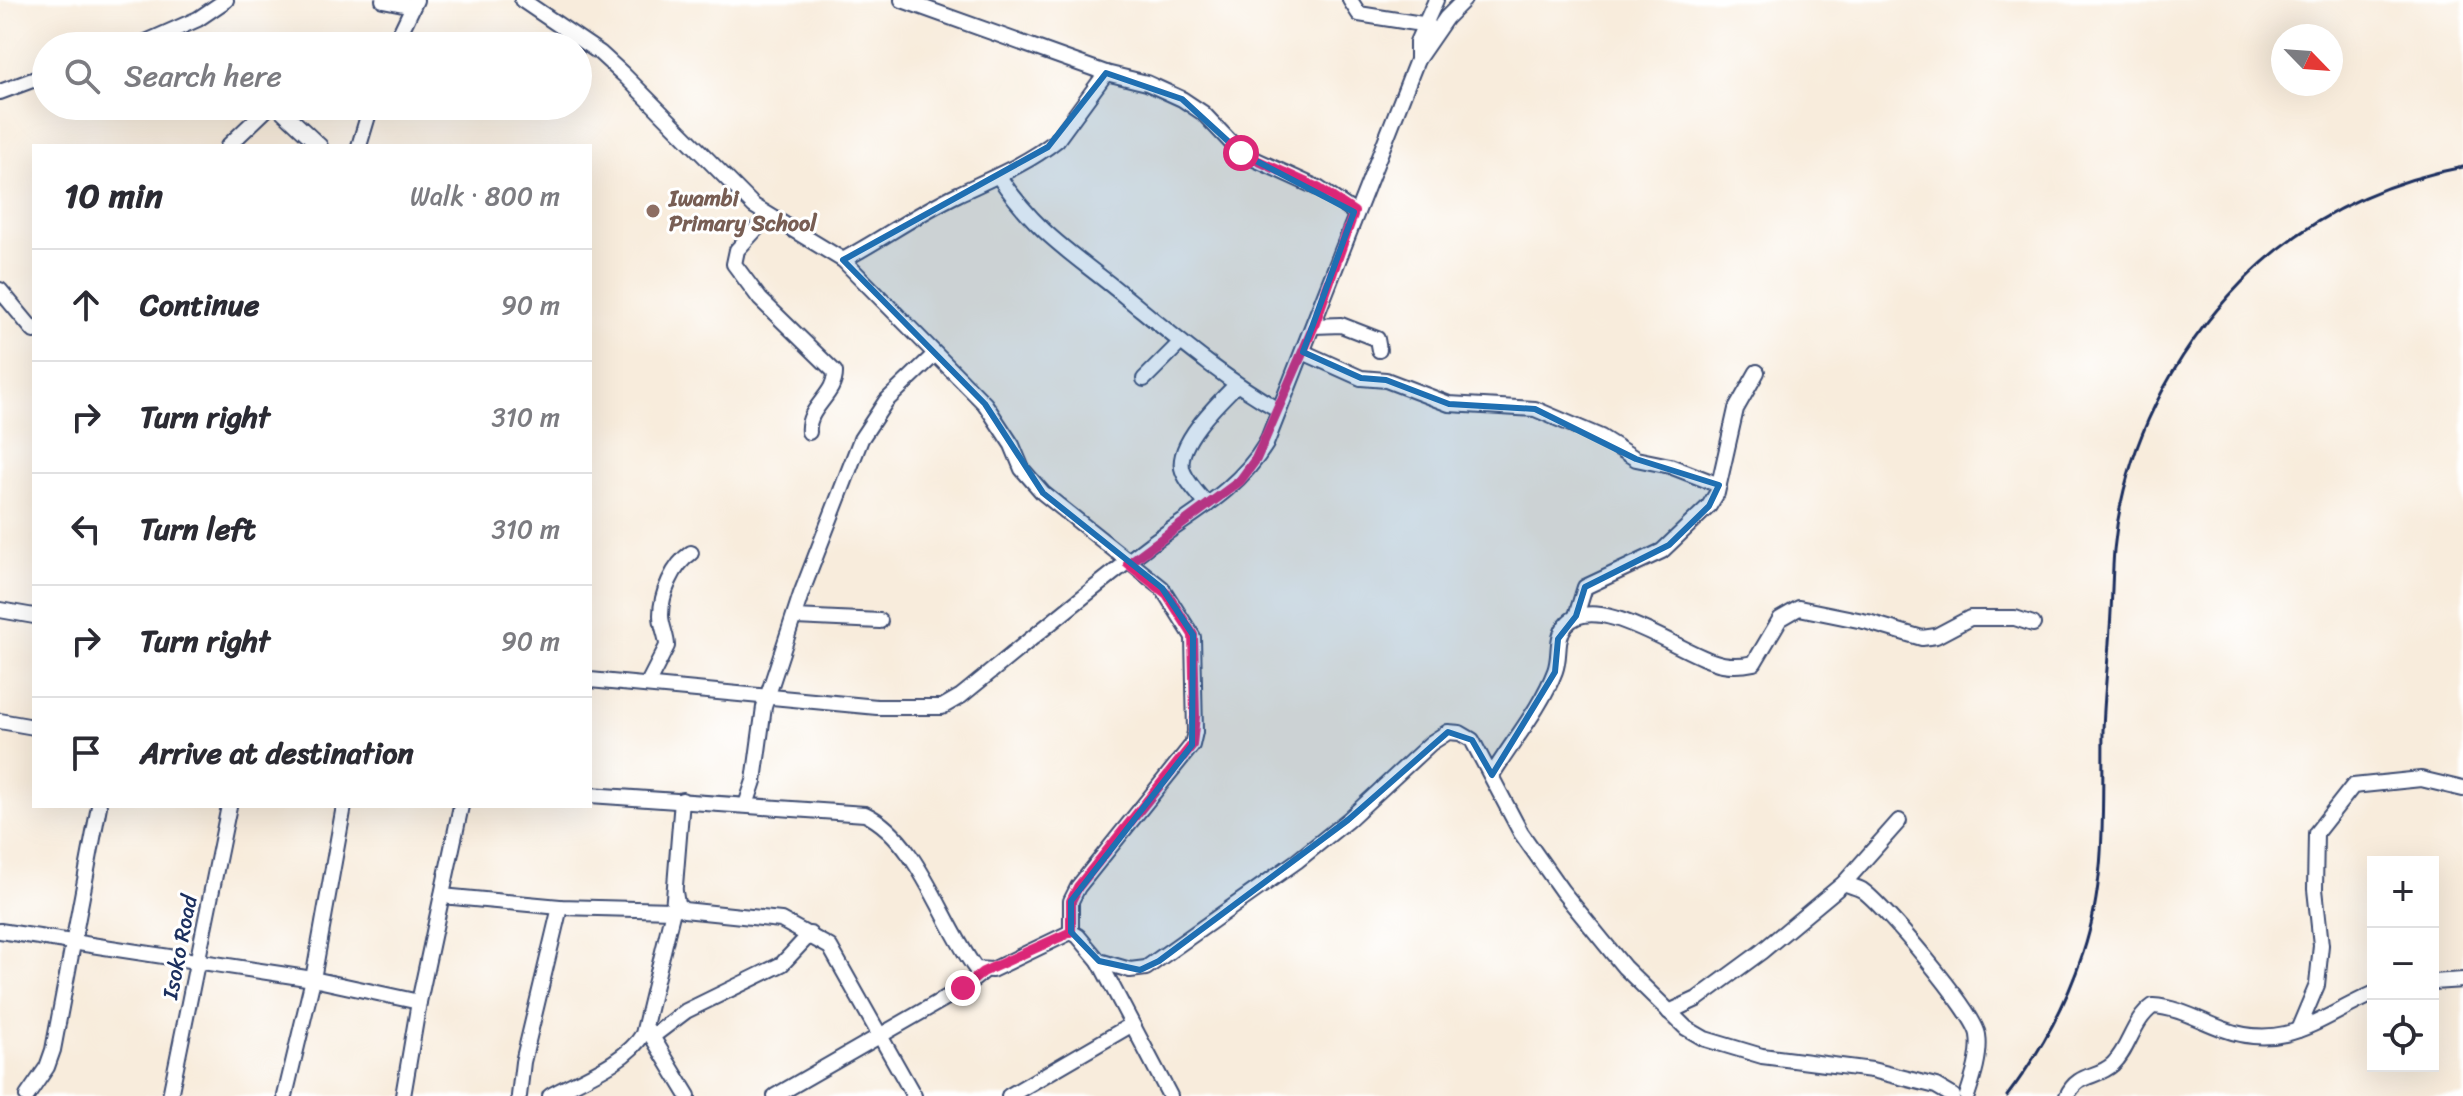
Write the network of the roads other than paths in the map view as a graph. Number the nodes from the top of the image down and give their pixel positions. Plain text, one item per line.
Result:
1 (226, 0) edge
2 (383, 0) edge
3 (522, 0) edge
4 (902, 0) edge
5 (1350, 0) edge
6 (1436, 0) edge
7 (1464, 0) edge
8 (414, 3) edge
9 (1432, 28) junction
10 (169, 32) edge
11 (401, 32) edge
12 (569, 32) edge
13 (592, 48) edge
14 (1106, 73) junction
15 (32, 80) edge
16 (0, 92) edge
17 (255, 120) edge
18 (292, 120) edge
19 (367, 120) edge
20 (230, 144) edge
21 (318, 144) edge
22 (360, 144) edge
23 (999, 177) junction
24 (1354, 212) junction
25 (768, 216) junction
26 (843, 260) junction
27 (0, 290) edge
28 (1314, 326) junction
29 (32, 329) edge
30 (1181, 342) junction
31 (1379, 350) dead end
32 (1303, 352) junction
33 (934, 355) junction
34 (1757, 372) dead end
35 (1144, 379) dead end
36 (1237, 384) junction
37 (1279, 410) junction
38 (809, 432) dead end
39 (1719, 485) junction
40 (1207, 505) junction
41 (691, 553) dead end
42 (1128, 564) junction
43 (0, 610) edge
44 (32, 616) edge
45 (1576, 616) junction
46 (795, 617) junction
47 (880, 621) dead end
48 (2033, 624) dead end
49 (592, 680) edge
50 (647, 685) junction
51 (768, 696) junction
52 (0, 721) edge
53 (32, 727) edge
54 (1492, 775) junction
55 (2463, 789) edge
56 (592, 795) edge
57 (682, 800) junction
58 (746, 805) junction
59 (99, 808) edge
60 (229, 808) edge
61 (344, 808) edge
62 (461, 808) edge
63 (1899, 821) dead end
64 (1844, 883) junction
65 (675, 892) junction
66 (442, 896) junction
67 (560, 907) junction
68 (673, 910) junction
69 (0, 931) edge
70 (1071, 932) junction
71 (810, 934) junction
72 (76, 941) junction
73 (200, 960) junction
74 (1099, 961) junction
75 (983, 972) junction
76 (313, 979) junction
77 (2463, 980) edge
78 (2439, 982) edge
79 (2367, 997) edge
80 (419, 1002) junction
81 (1669, 1012) junction
82 (1131, 1025) junction
83 (2298, 1030) junction
84 (649, 1032) junction
85 (882, 1035) junction
86 (27, 1096) edge
87 (170, 1096) edge
88 (285, 1096) edge
89 (403, 1096) edge
90 (519, 1096) edge
91 (550, 1096) edge
92 (688, 1096) edge
93 (775, 1096) edge
94 (914, 1096) edge
95 (1009, 1096) edge
96 (1170, 1096) edge
97 (1953, 1096) edge
98 (1967, 1096) edge
99 (2067, 1096) edge

1 - 10 street
2 - 8 street
3 - 12 street
4 - 14 street
5 - 9 street
6 - 9 street
7 - 9 street
8 - 11 street
9 - 24 street
13 - 25 street
14 - 23 street
14 - 24 street
15 - 16 street
17 - 20 street
18 - 21 street
19 - 22 street
23 - 26 street
23 - 30 street
24 - 28 street
25 - 26 street
25 - 38 street
26 - 33 street
27 - 29 street
28 - 31 street
28 - 32 street
30 - 35 street
30 - 36 street
32 - 37 street
32 - 39 street
33 - 42 street
33 - 46 street
34 - 39 street
36 - 37 street
36 - 40 street
37 - 40 street
39 - 45 street
40 - 42 street
41 - 50 street
42 - 51 street
42 - 70 street
43 - 44 street
45 - 48 street
45 - 54 street
46 - 47 street
46 - 51 street
49 - 50 street
50 - 51 street
51 - 58 street
52 - 53 street
54 - 74 street
54 - 81 street
55 - 83 street
56 - 57 street
57 - 58 street
57 - 65 street
58 - 75 street
59 - 72 street
60 - 73 street, Isoko Road
61 - 76 street
62 - 66 street
63 - 64 street
64 - 81 street
64 - 98 street
65 - 68 street
65 - 71 street
66 - 67 street
66 - 80 street
67 - 68 street
67 - 90 street
68 - 84 street
69 - 72 street
70 - 74 street
70 - 75 street
71 - 84 street
71 - 85 street
72 - 73 street
72 - 86 street
73 - 76 street
73 - 87 street, Isoko Road
74 - 82 street
75 - 85 street
76 - 80 street
76 - 88 street
77 - 78 street
79 - 83 street
80 - 89 street
81 - 97 street
82 - 95 street
82 - 96 street
83 - 99 street
84 - 91 street
84 - 92 street
85 - 93 street
85 - 94 street

